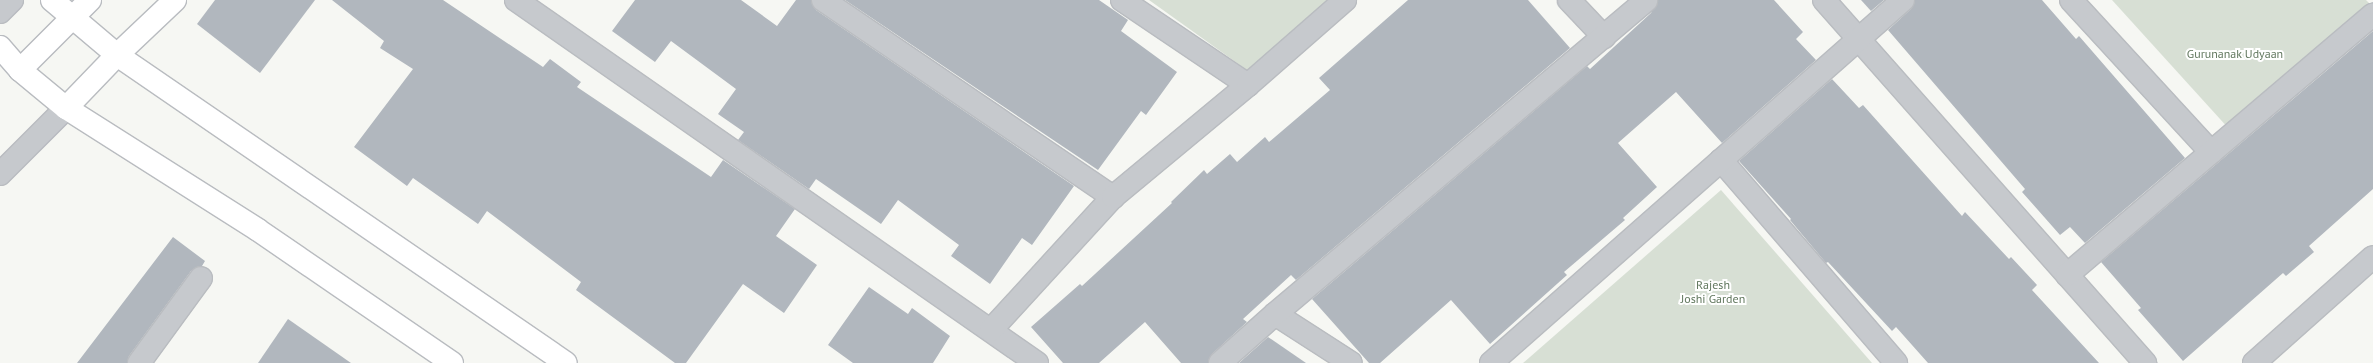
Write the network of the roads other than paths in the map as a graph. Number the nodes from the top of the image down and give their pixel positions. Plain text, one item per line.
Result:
1 (12, 0) edge
2 (52, 0) edge
3 (90, 0) edge
4 (175, 0) edge
5 (823, 0) edge
6 (1122, 0) edge
7 (1345, 0) edge
8 (1569, 0) edge
9 (1646, 0) edge
10 (1824, 0) edge
11 (1903, 0) edge
12 (2071, 0) edge
13 (531, 4) edge
14 (0, 12) edge
15 (2373, 15) edge
16 (71, 17) junction
17 (1604, 37) junction
18 (1858, 39) junction
19 (0, 47) edge
20 (117, 55) junction
21 (20, 70) junction
22 (1248, 85) junction
23 (66, 108) junction
24 (2211, 152) junction
25 (1721, 160) junction
26 (0, 174) edge
27 (1113, 197) junction
28 (2373, 257) edge
29 (2067, 275) junction
30 (201, 278) dead end
31 (1275, 314) junction
32 (991, 330) junction
33 (139, 363) edge
34 (452, 363) edge
35 (566, 363) edge
36 (1037, 363) edge
37 (1220, 363) edge
38 (1351, 363) edge
39 (1491, 363) edge
40 (1896, 363) edge
41 (2145, 363) edge
42 (2254, 363) edge

1 - 14 street
2 - 16 main road
3 - 16 main road
4 - 20 main road
5 - 27 street
6 - 22 street
7 - 22 street
8 - 17 street
9 - 17 street
10 - 18 street
11 - 18 street
12 - 24 street
13 - 32 street
15 - 24 street
16 - 20 main road
16 - 21 main road
17 - 31 street
18 - 25 street
18 - 29 street
19 - 21 main road
20 - 23 main road
20 - 35 main road
21 - 23 main road
22 - 27 street
23 - 26 street
23 - 34 main road
24 - 29 street
25 - 39 street
25 - 40 street
27 - 32 street
28 - 42 street
29 - 41 street
30 - 33 street
31 - 37 street
31 - 38 street
32 - 36 street

